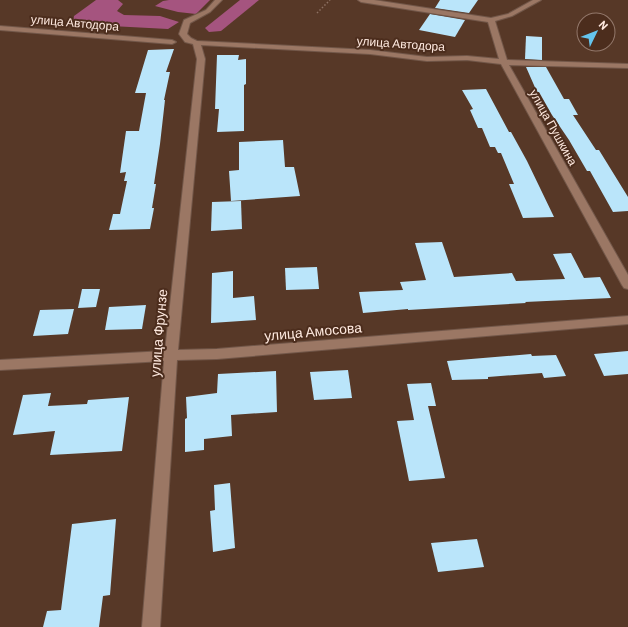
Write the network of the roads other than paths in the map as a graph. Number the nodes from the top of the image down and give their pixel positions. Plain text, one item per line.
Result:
1 (219, 0) edge
2 (361, 0) edge
3 (538, 0) edge
4 (491, 20) junction
5 (0, 28) edge
6 (172, 42) dead end
7 (196, 44) junction
8 (504, 62) junction
9 (628, 66) edge
10 (628, 286) edge
11 (628, 320) edge
12 (170, 354) junction
13 (0, 364) edge
14 (151, 627) edge

1 - 7 street
2 - 4 street
3 - 4 street
4 - 8 street, улица Пушкина
5 - 6 street, улица Автодора
7 - 8 street, улица Автодора
7 - 12 street, улица Фрунзе
8 - 9 street, улица Автодора
8 - 10 street, улица Пушкина
11 - 12 street, улица Амосова
12 - 13 street, улица Амосова
12 - 14 street, улица Фрунзе

